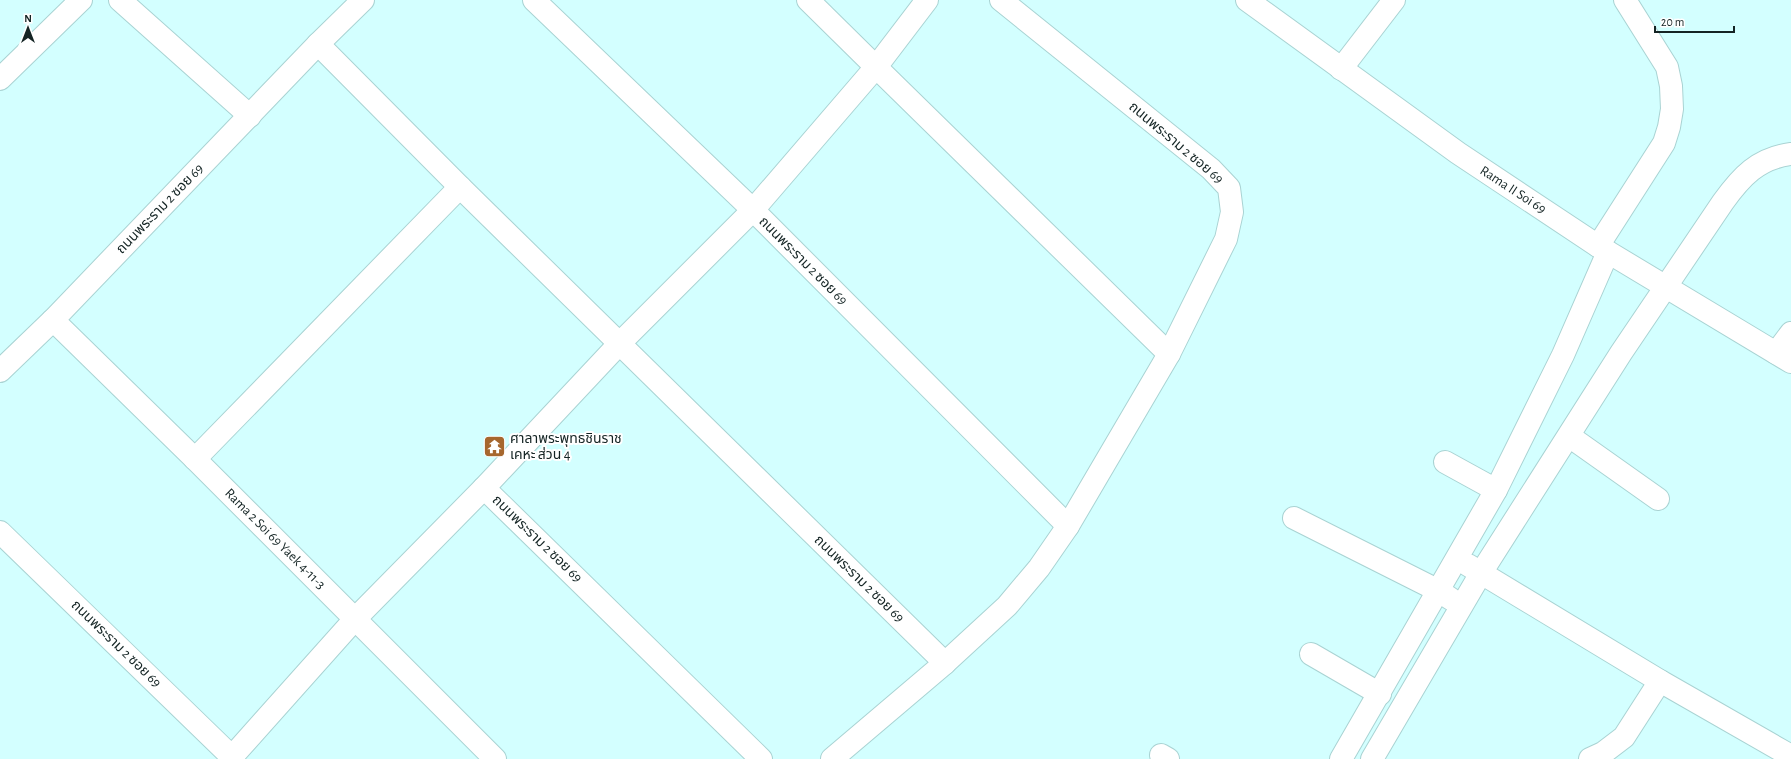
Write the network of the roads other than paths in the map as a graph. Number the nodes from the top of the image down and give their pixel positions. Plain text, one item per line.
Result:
1 (81, 0) edge
2 (120, 0) edge
3 (363, 0) edge
4 (534, 0) edge
5 (808, 0) edge
6 (927, 0) edge
7 (1001, 0) edge
8 (1247, 0) edge
9 (1394, 0) edge
10 (1625, 0) edge
11 (318, 44) junction
12 (876, 67) junction
13 (1341, 69) junction
14 (0, 79) edge
15 (250, 116) junction
16 (1791, 154) edge
17 (460, 187) junction
18 (752, 210) junction
19 (1603, 249) junction
20 (1667, 288) junction
21 (53, 320) junction
22 (1791, 333) edge
23 (620, 344) junction
24 (1169, 354) junction
25 (1784, 357) edge
26 (0, 371) edge
27 (1569, 436) junction
28 (195, 458) junction
29 (1445, 462) dead end
30 (484, 488) junction
31 (1496, 490) junction
32 (1658, 498) dead end
33 (1294, 518) dead end
34 (1068, 526) junction
35 (0, 532) edge
36 (1457, 559) junction
37 (1481, 573) junction
38 (1439, 591) junction
39 (1461, 607) junction
40 (355, 619) junction
41 (1311, 654) dead end
42 (945, 663) junction
43 (1660, 681) junction
44 (1380, 694) junction
45 (1791, 756) edge
46 (232, 758) edge
47 (494, 759) edge
48 (761, 759) edge
49 (832, 759) edge
50 (1341, 759) edge
51 (1372, 759) edge
52 (1590, 759) edge

1 - 14 street
2 - 15 street
3 - 11 street, ถนนพระราม 2 ซอย 69
4 - 18 street, ถนนพระราม 2 ซอย 69
5 - 12 street
6 - 12 street
7 - 24 street, ถนนพระราม 2 ซอย 69
8 - 13 street, Rama II Soi 69
9 - 13 street
10 - 19 street
11 - 15 street, ถนนพระราม 2 ซอย 69
11 - 17 street, ถนนพระราม 2 ซอย 69
12 - 18 street
12 - 24 street
13 - 19 street, Rama II Soi 69
15 - 21 street, ถนนพระราม 2 ซอย 69
16 - 20 street
17 - 23 street, ถนนพระราม 2 ซอย 69
17 - 28 street
18 - 23 street
18 - 34 street, ถนนพระราม 2 ซอย 69
19 - 20 street, Rama II Soi 69
19 - 31 street
20 - 25 street, Rama II Soi 69
20 - 27 street
21 - 26 street, ถนนพระราม 2 ซอย 69
21 - 28 street, Rama 2 Soi 69 Yaek 4-11-3
22 - 25 street
23 - 30 street, ถนนพระราม 2 ซอย 69
23 - 42 street, ถนนพระราม 2 ซอย 69
24 - 34 street, ถนนพระราม 2 ซอย 69
27 - 32 street
27 - 37 street
28 - 40 street, Rama 2 Soi 69 Yaek 4-11-3
29 - 31 street
30 - 40 street, ถนนพระราม 2 ซอย 69
30 - 48 street, ถนนพระราม 2 ซอย 69
31 - 36 street
33 - 38 street
34 - 42 street, ถนนพระราม 2 ซอย 69
35 - 46 street, ถนนพระราม 2 ซอย 69
36 - 37 street
36 - 38 street
37 - 39 street
37 - 43 street
38 - 39 street
38 - 44 street
39 - 51 street
40 - 46 street, ถนนพระราม 2 ซอย 69
40 - 47 street, Rama 2 Soi 69 Yaek 4-11-3
41 - 44 street
42 - 49 street, ถนนพระราม 2 ซอย 69
43 - 45 street
43 - 52 street
44 - 50 street

